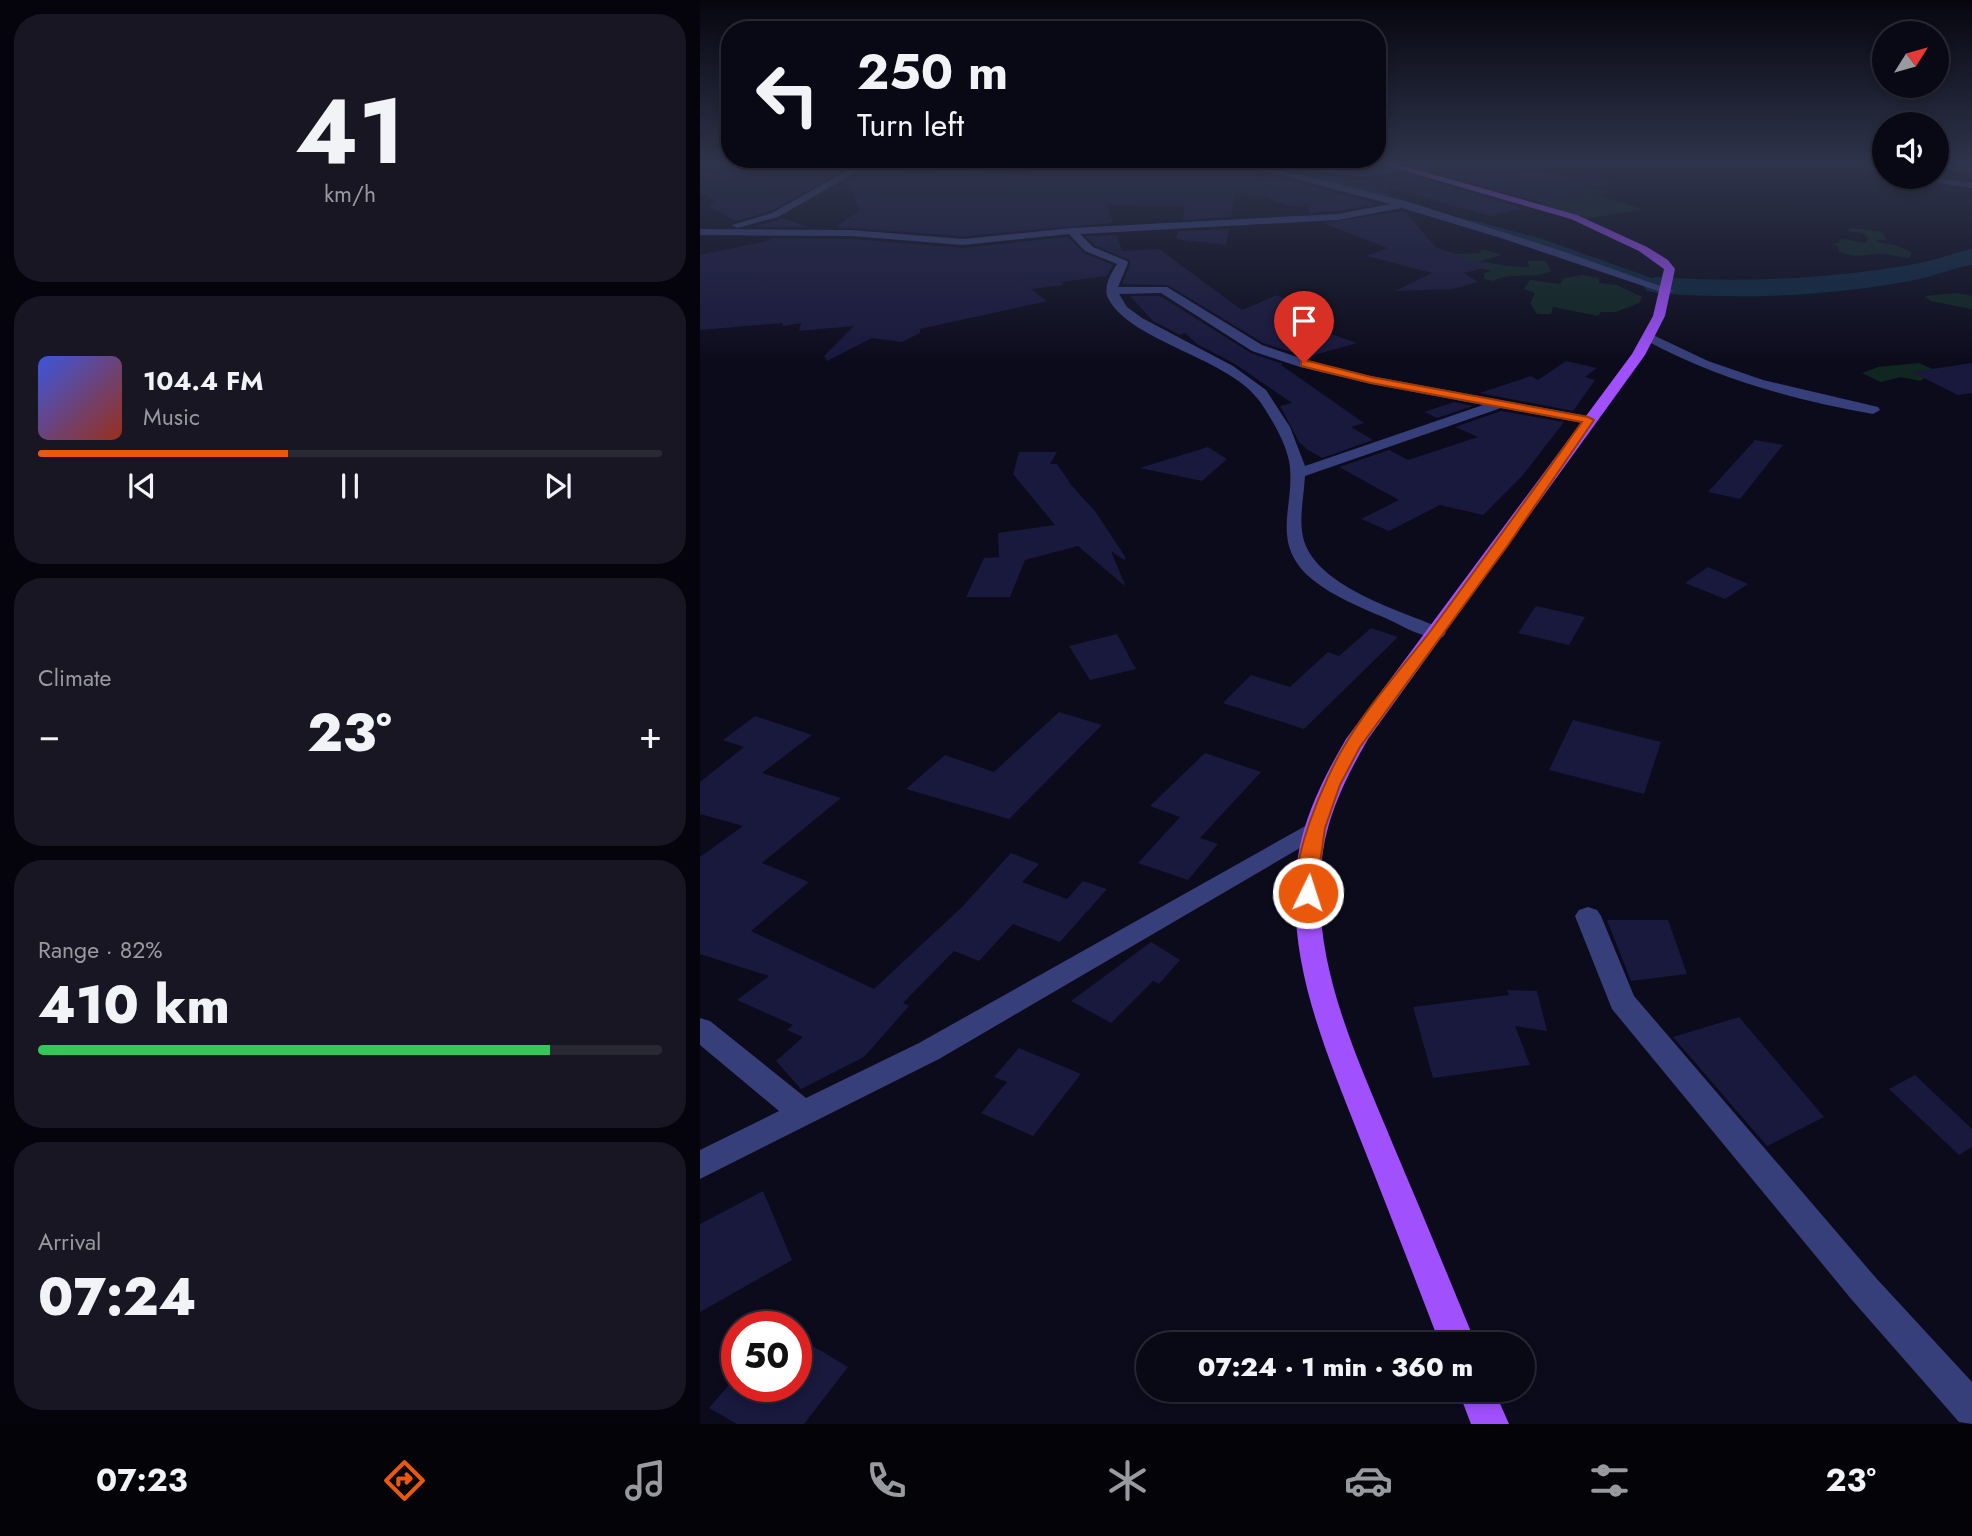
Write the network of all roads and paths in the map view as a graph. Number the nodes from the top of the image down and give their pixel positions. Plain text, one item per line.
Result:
1 (720, 228) edge
2 (1120, 228) edge
3 (1486, 228) edge
4 (1597, 228) edge
5 (1072, 231) junction
6 (702, 233) edge
7 (1669, 280) junction
8 (1113, 291) junction
9 (1651, 338) junction
10 (1499, 404) junction
11 (1873, 410) dead end
12 (1588, 420) junction
13 (1296, 474) junction
14 (1436, 633) junction
15 (1316, 828) junction
16 (1588, 916) dead end
17 (700, 1029) edge
18 (804, 1114) junction
19 (700, 1165) edge
20 (1453, 1332) edge
21 (1481, 1402) edge
22 (1972, 1409) edge
23 (1490, 1424) edge

1 - 6 street
2 - 5 street
3 - 7 street
4 - 7 main road
5 - 6 street
5 - 8 street
7 - 9 main road
8 - 10 street
8 - 13 street
9 - 11 street
9 - 12 main road
10 - 12 street
10 - 13 street
12 - 14 main road
13 - 14 street
14 - 15 main road
15 - 18 street
15 - 20 main road
16 - 22 street
17 - 18 street
18 - 19 street
21 - 23 main road

